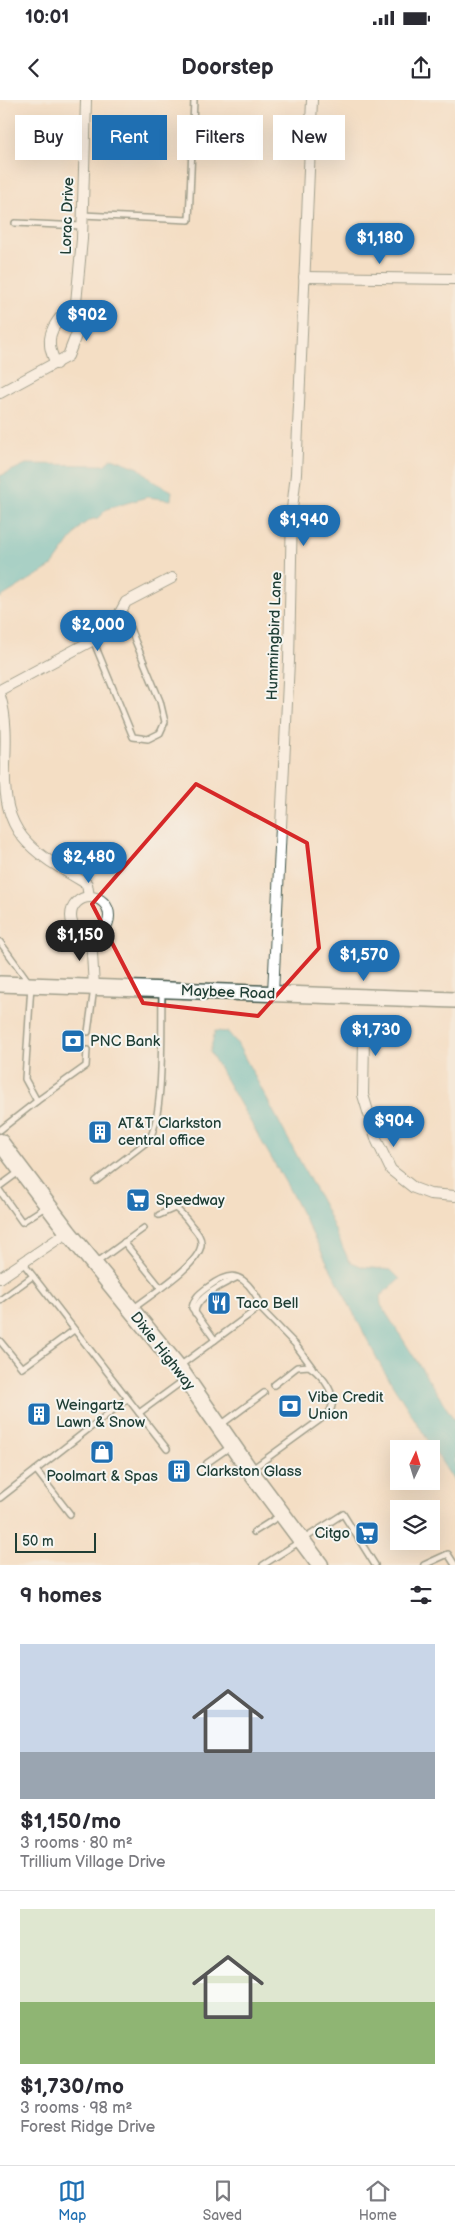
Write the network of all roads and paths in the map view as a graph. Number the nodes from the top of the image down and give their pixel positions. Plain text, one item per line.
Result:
1 (86, 100) edge
2 (194, 100) edge
3 (312, 100) edge
4 (82, 215) junction
5 (15, 223) dead end
6 (82, 226) junction
7 (304, 277) junction
8 (455, 279) edge
9 (76, 303) junction
10 (56, 364) junction
11 (0, 393) edge
12 (172, 578) dead end
13 (122, 609) junction
14 (93, 640) junction
15 (0, 690) edge
16 (0, 696) edge
17 (89, 897) junction
18 (91, 936) junction
19 (0, 942) edge
20 (0, 984) edge
21 (30, 984) junction
22 (94, 987) junction
23 (162, 989) junction
24 (273, 993) junction
25 (455, 1000) edge
26 (88, 1032) dead end
27 (364, 1039) dead end
28 (87, 1050) dead end
29 (37, 1101) junction
30 (0, 1130) edge
31 (0, 1142) edge
32 (22, 1170) junction
33 (96, 1181) dead end
34 (0, 1186) edge
35 (0, 1191) edge
36 (455, 1196) edge
37 (48, 1205) junction
38 (159, 1215) dead end
39 (144, 1228) dead end
40 (68, 1232) junction
41 (124, 1242) junction
42 (23, 1263) junction
43 (94, 1264) junction
44 (33, 1276) junction
45 (0, 1278) edge
46 (160, 1288) junction
47 (0, 1300) edge
48 (261, 1309) junction
49 (132, 1310) junction
50 (74, 1330) junction
51 (215, 1340) junction
52 (0, 1342) edge
53 (314, 1370) junction
54 (182, 1373) junction
55 (274, 1385) dead end
56 (264, 1393) dead end
57 (127, 1398) junction
58 (139, 1413) junction
59 (219, 1427) junction
60 (232, 1446) junction
61 (167, 1449) dead end
62 (207, 1463) dead end
63 (36, 1470) junction
64 (250, 1471) junction
65 (0, 1498) edge
66 (70, 1514) dead end
67 (282, 1514) junction
68 (254, 1532) dead end
69 (302, 1540) junction
70 (262, 1565) edge
71 (320, 1565) edge
72 (375, 1565) edge
73 (424, 1565) edge
74 (455, 1565) edge

1 - 4 street, Lorac Drive
2 - 4 lane
3 - 7 street, Hummingbird Lane
4 - 6 street, Lorac Drive
5 - 6 lane
6 - 9 street, Lorac Drive
7 - 8 street
7 - 24 street, Hummingbird Lane
9 - 10 street, Lorac Drive
9 - 10 street
10 - 11 street
12 - 13 street
13 - 14 street
13 - 14 lane
14 - 15 street
16 - 17 street
17 - 18 street
17 - 18 street
18 - 22 street
19 - 21 lane
20 - 21 main road, Maybee Road
21 - 22 main road, Maybee Road
21 - 29 lane
22 - 23 main road, Maybee Road
22 - 26 lane
23 - 24 main road, Maybee Road
23 - 33 lane
24 - 25 main road, Maybee Road
27 - 36 street
28 - 29 lane
29 - 30 lane
31 - 32 main road, Dixie Highway
32 - 34 lane
32 - 37 main road, Dixie Highway
35 - 37 lane
37 - 40 main road, Dixie Highway
38 - 46 lane
39 - 41 lane
40 - 42 street
40 - 43 main road, Dixie Highway
41 - 43 lane
41 - 46 lane
42 - 44 lane
42 - 45 street
43 - 49 main road, Dixie Highway
44 - 47 lane
44 - 50 lane
46 - 49 lane
48 - 51 lane
48 - 51 lane
48 - 53 lane
49 - 54 main road, Dixie Highway
50 - 52 lane
50 - 57 lane
51 - 54 lane
53 - 55 lane
53 - 64 lane
54 - 58 lane
54 - 59 main road, Dixie Highway
56 - 59 lane
57 - 58 lane
57 - 63 lane
58 - 61 lane
59 - 60 main road, Dixie Highway
60 - 62 lane
60 - 64 main road, Dixie Highway
63 - 65 lane
63 - 66 lane
64 - 67 main road, Dixie Highway
67 - 68 lane
67 - 69 main road, Dixie Highway
69 - 70 lane
69 - 71 main road, Dixie Highway
69 - 72 lane
73 - 74 lane

